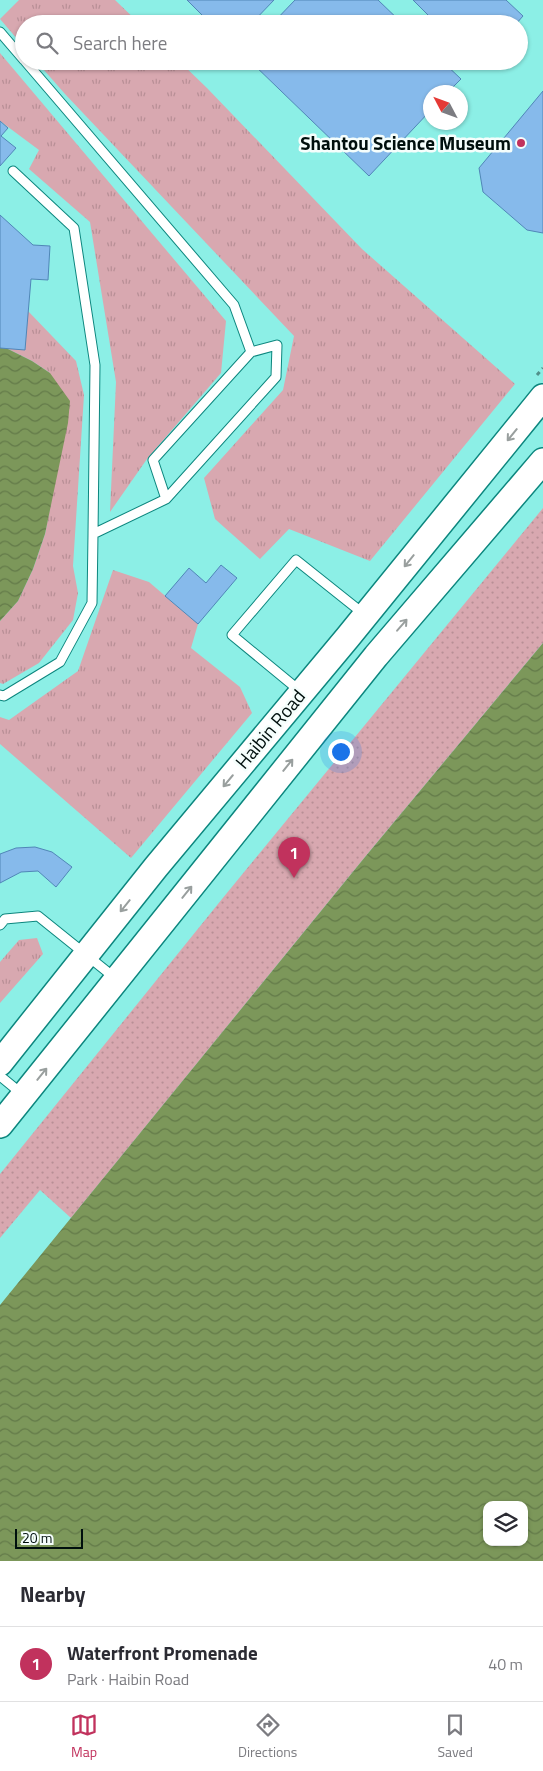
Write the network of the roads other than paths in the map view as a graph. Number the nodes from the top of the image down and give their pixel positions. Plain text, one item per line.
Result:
1 (0, 32) edge
2 (15, 50) edge
3 (33, 70) edge
4 (13, 171) dead end
5 (251, 352) junction
6 (543, 397) edge
7 (543, 461) edge
8 (166, 499) junction
9 (93, 534) junction
10 (365, 615) junction
11 (348, 636) junction
12 (376, 656) junction
13 (344, 668) junction
14 (305, 687) junction
15 (0, 694) edge
16 (336, 706) junction
17 (0, 925) edge
18 (86, 955) junction
19 (117, 980) junction
20 (0, 1063) edge
21 (0, 1076) edge
22 (24, 1095) junction
23 (0, 1125) edge

1 - 2 lane
3 - 5 lane
4 - 9 lane
5 - 8 lane
5 - 8 lane
6 -> 10 main road, Haibin Road
12 -> 7 main road, Haibin Road
8 - 9 lane
9 - 15 lane
10 - 11 main road, Haibin Road
10 - 14 lane
11 - 13 main road
11 - 14 main road, Haibin Road
12 - 13 main road
12 - 16 main road, Haibin Road
13 - 14 main road
13 - 16 main road
14 -> 18 main road, Haibin Road
19 -> 16 main road, Haibin Road
17 - 18 lane
18 - 19 lane
18 - 20 main road, Haibin Road
22 -> 19 main road, Haibin Road
21 - 22 lane
22 - 23 main road, Haibin Road

